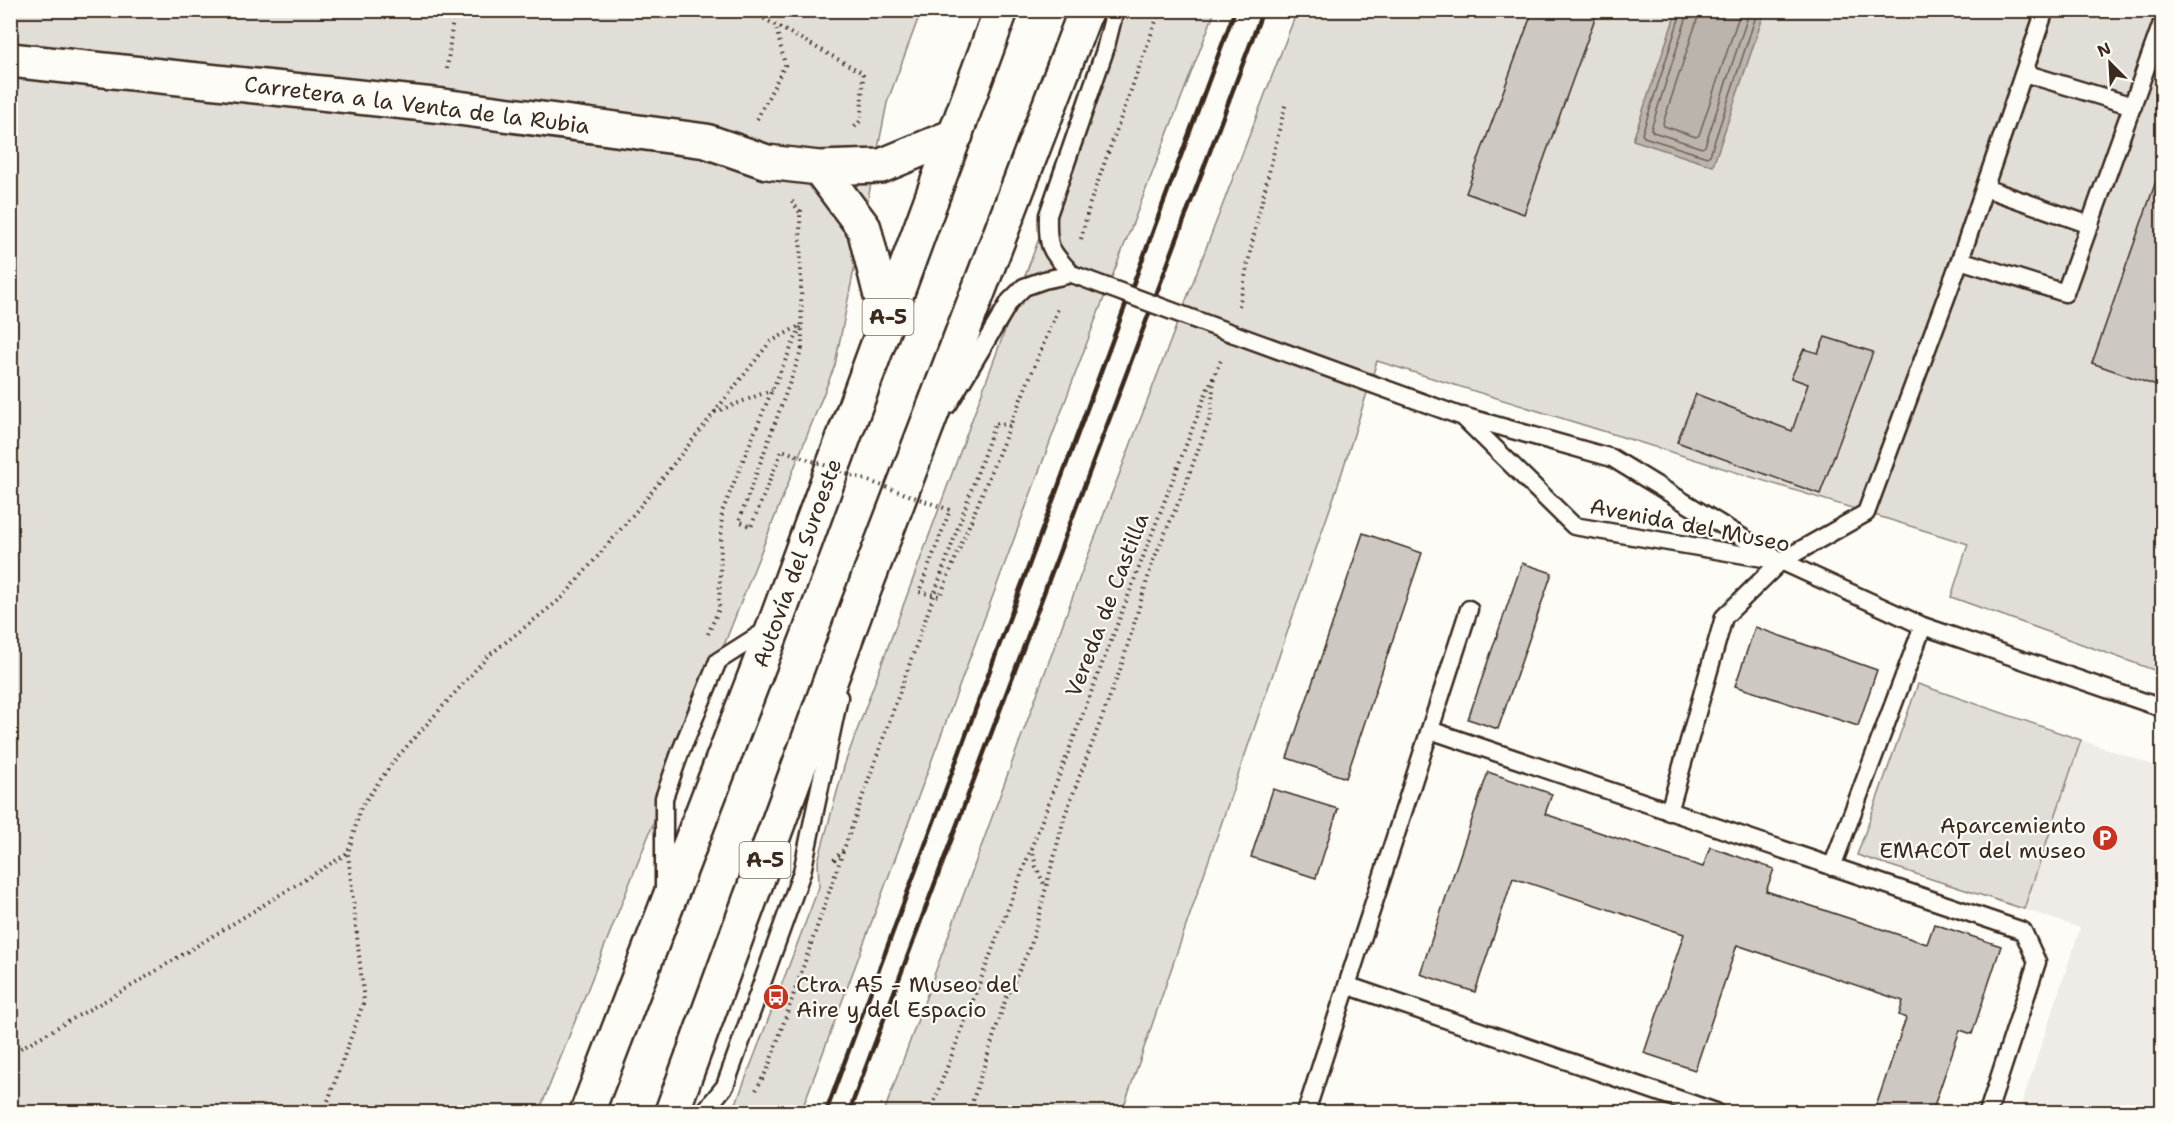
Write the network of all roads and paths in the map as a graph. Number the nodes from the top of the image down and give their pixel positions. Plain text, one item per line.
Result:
1 (454, 10) edge
2 (748, 10) edge
3 (1001, 10) edge
4 (1086, 10) edge
5 (1115, 10) edge
6 (1160, 10) edge
7 (2045, 10) edge
8 (2163, 23) edge
9 (776, 26) junction
10 (10, 60) edge
11 (2024, 73) junction
12 (1286, 102) dead end
13 (443, 106) junction
14 (2133, 106) junction
15 (956, 135) junction
16 (767, 162) junction
17 (819, 168) junction
18 (1985, 188) junction
19 (800, 213) junction
20 (2090, 225) junction
21 (1960, 260) junction
22 (1072, 274) junction
23 (887, 320) junction
24 (801, 325) junction
25 (1234, 334) junction
26 (1214, 372) junction
27 (772, 390) junction
28 (715, 412) junction
29 (1456, 415) junction
30 (1010, 426) junction
31 (913, 465) junction
32 (1781, 561) junction
33 (857, 608) junction
34 (718, 609) dead end
35 (1469, 609) dead end
36 (775, 624) junction
37 (1923, 626) junction
38 (2163, 708) edge
39 (1430, 730) junction
40 (1669, 812) junction
41 (1032, 846) junction
42 (844, 849) junction
43 (348, 853) junction
44 (829, 865) dead end
45 (1832, 867) junction
46 (1046, 887) junction
47 (664, 913) junction
48 (1348, 986) junction
49 (10, 1054) edge
50 (754, 1095) dead end
51 (324, 1113) edge
52 (587, 1113) edge
53 (672, 1113) edge
54 (704, 1113) edge
55 (930, 1113) edge
56 (969, 1113) edge
57 (1306, 1113) edge
58 (1716, 1113) edge
59 (1988, 1113) edge

1 - 13 path
2 - 9 path
3 - 15 main road, Autovía del Suroeste / A-5
4 - 31 main road, A-5
5 - 22 lane
6 - 22 path
7 - 11 lane
8 - 14 lane
9 - 16 path
9 - 17 path
10 - 13 main road, Carretera a la Venta de la Rubia
11 - 14 lane
11 - 18 lane
12 - 25 path, Vereda de Castilla
13 - 16 main road, Carretera a la Venta de la Rubia
14 - 20 lane
15 - 17 main road, Carretera a la Venta de la Rubia
15 - 23 main road, Autovía del Suroeste / A-5
16 - 17 main road, Carretera a la Venta de la Rubia
16 - 19 path
17 - 19 path
17 - 23 main road
18 - 20 lane
18 - 21 lane
19 - 24 path
20 - 21 lane
21 - 32 lane
22 - 25 lane, Avenida del Museo, bridge
22 - 30 path
22 - 31 lane
23 - 36 main road, Autovía del Suroeste / A-5
24 - 27 path
24 - 28 path
24 - 30 path, bridge
25 - 26 path, Vereda de Castilla
25 - 29 lane, Avenida del Museo
26 - 41 path, Vereda de Castilla
26 - 46 path
27 - 28 path
27 - 34 path
28 - 43 path
29 - 32 lane
29 - 32 lane, Avenida del Museo
30 - 42 path
31 - 33 main road, A-5
32 - 37 lane, Avenida del Museo
32 - 40 lane
33 - 53 main road, A-5
33 - 54 lane
35 - 39 lane
36 - 47 main road, Autovía del Suroeste / A-5
36 - 47 lane
37 - 38 lane, Avenida del Museo
37 - 45 lane
39 - 40 lane
39 - 48 lane
40 - 45 lane
41 - 46 path
41 - 55 path, Vereda de Castilla
42 - 44 path
42 - 50 path
43 - 49 path
43 - 51 path
45 - 59 lane
46 - 56 path
47 - 52 main road, Autovía del Suroeste / A-5
48 - 57 lane
48 - 58 lane

